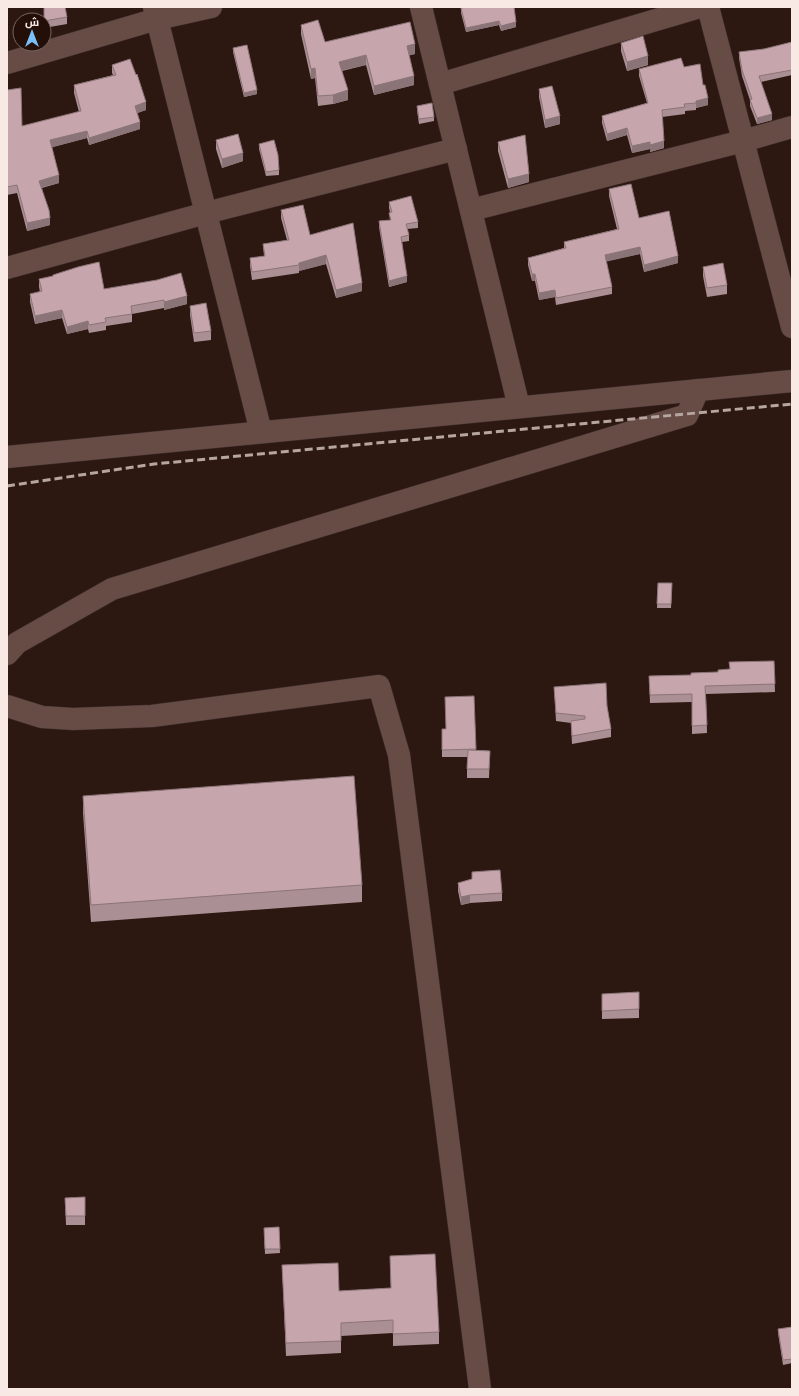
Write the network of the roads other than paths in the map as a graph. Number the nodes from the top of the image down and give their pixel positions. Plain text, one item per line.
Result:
1 (211, 7) edge
2 (421, 7) edge
3 (700, 7) edge
4 (708, 7) edge
5 (155, 13) edge
6 (7, 63) edge
7 (440, 84) junction
8 (792, 127) edge
9 (743, 141) junction
10 (456, 149) junction
11 (470, 210) junction
12 (206, 213) junction
13 (7, 268) edge
14 (791, 319) edge
15 (792, 381) edge
16 (698, 390) junction
17 (519, 407) junction
18 (261, 432) junction
19 (7, 457) edge
20 (7, 654) edge
21 (7, 706) edge
22 (480, 1389) edge

1 - 5 street
2 - 7 street
3 - 7 street
4 - 9 street
5 - 6 street
5 - 12 street
7 - 10 street
8 - 9 street
9 - 11 street
9 - 14 street
10 - 11 street
10 - 12 street
11 - 17 street
12 - 13 street
12 - 18 street
15 - 16 street
16 - 17 street
16 - 20 street
17 - 18 street
18 - 19 street
21 - 22 street

